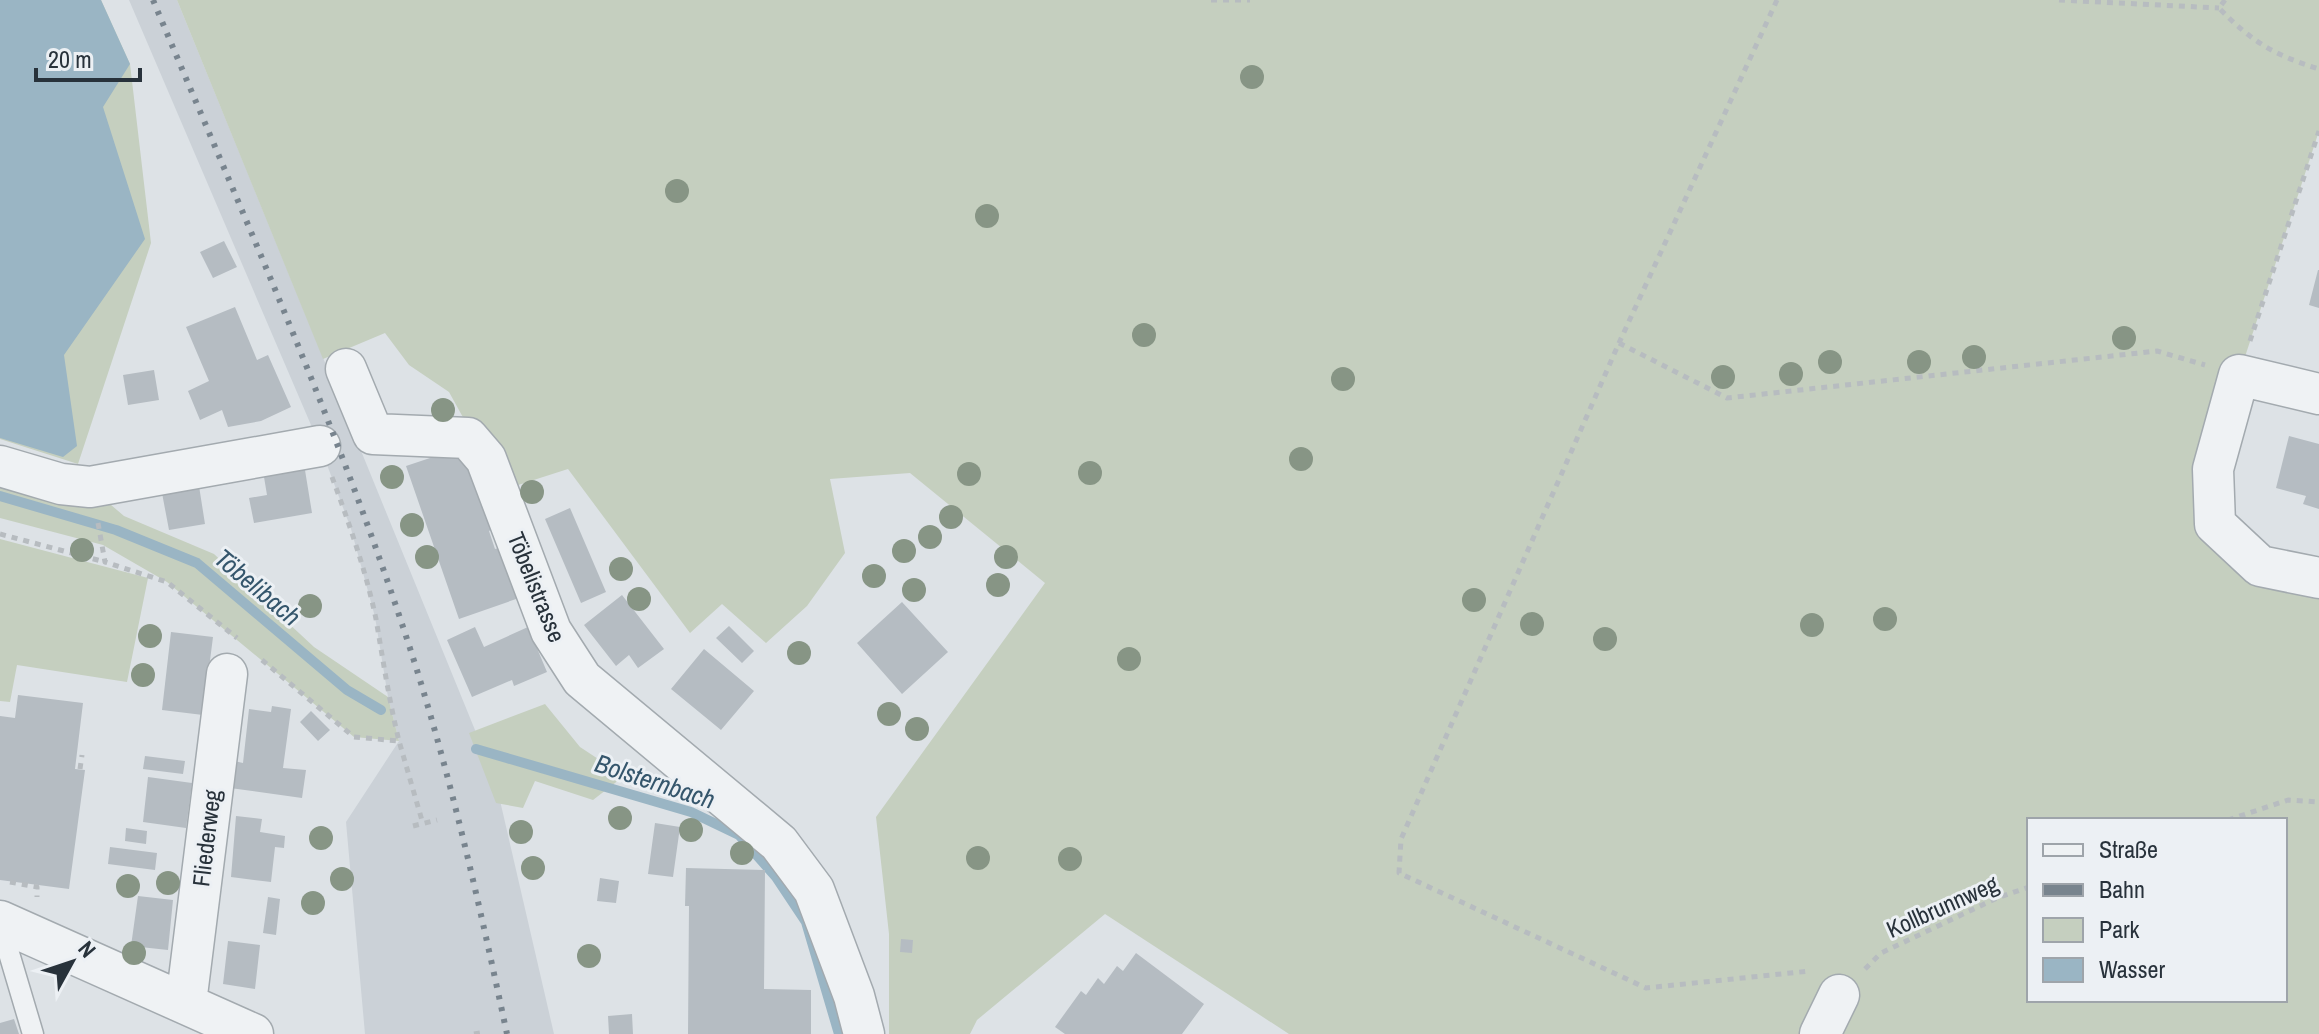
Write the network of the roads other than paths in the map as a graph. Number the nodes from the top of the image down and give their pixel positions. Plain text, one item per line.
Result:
1 (346, 369) dead end
2 (2319, 394) edge
3 (320, 446) road end
4 (0, 466) edge
5 (2319, 578) edge
6 (241, 656) road end
7 (0, 922) edge
8 (1831, 982) road end
9 (186, 1003) junction
10 (33, 1034) edge
11 (253, 1034) edge
12 (864, 1034) edge
13 (1820, 1034) edge

1 - 12 street, Töbelistrasse
2 - 5 street
3 - 4 street
6 - 9 street, Fliederweg
7 - 9 street
7 - 10 lane
8 - 13 street
9 - 11 street

